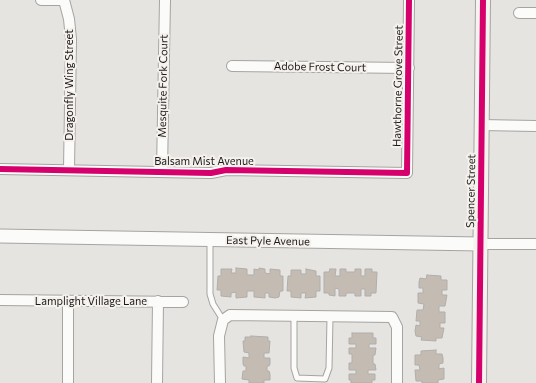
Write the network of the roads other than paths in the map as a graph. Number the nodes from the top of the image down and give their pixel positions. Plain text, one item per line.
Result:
1 (41, 0) edge
2 (64, 0) edge
3 (165, 0) edge
4 (409, 0) edge
5 (483, 0) edge
6 (519, 13) dead end
7 (536, 13) edge
8 (232, 66) dead end
9 (408, 68) junction
10 (481, 125) junction
11 (536, 126) edge
12 (0, 169) edge
13 (69, 170) junction
14 (162, 171) junction
15 (408, 173) joint
16 (0, 236) edge
17 (210, 240) junction
18 (480, 244) junction
19 (536, 244) edge
20 (0, 300) edge
21 (68, 301) junction
22 (158, 301) junction
23 (183, 302) dead end
24 (294, 316) junction
25 (330, 317) junction
26 (223, 320) junction
27 (68, 383) edge
28 (157, 383) edge
29 (220, 383) edge
30 (397, 383) edge
31 (478, 383) edge

1 - 2 street
2 - 13 street, Dragonfly Wing Street
3 - 14 street, Mesquite Fork Court
4 - 9 street, Hawthorne Grove Street
5 - 10 main road, Spencer Street
6 - 7 street
8 - 9 street, Adobe Frost Court
9 - 15 street, Hawthorne Grove Street
10 - 11 street
10 - 18 main road, Spencer Street
12 - 13 street, Balsam Mist Avenue
13 - 14 street, Balsam Mist Avenue
14 - 15 street, Balsam Mist Avenue
16 - 17 street, East Pyle Avenue
17 - 18 street, East Pyle Avenue
17 - 26 lane
18 - 19 street, East Pyle Avenue
18 - 31 main road, Spencer Street
20 - 21 street, Lamplight Village Lane
21 - 22 street, Lamplight Village Lane
21 - 27 street
22 - 23 street, Lamplight Village Lane
22 - 28 street
24 - 25 street
24 - 25 lane
24 - 26 street
25 - 30 street
26 - 29 street

